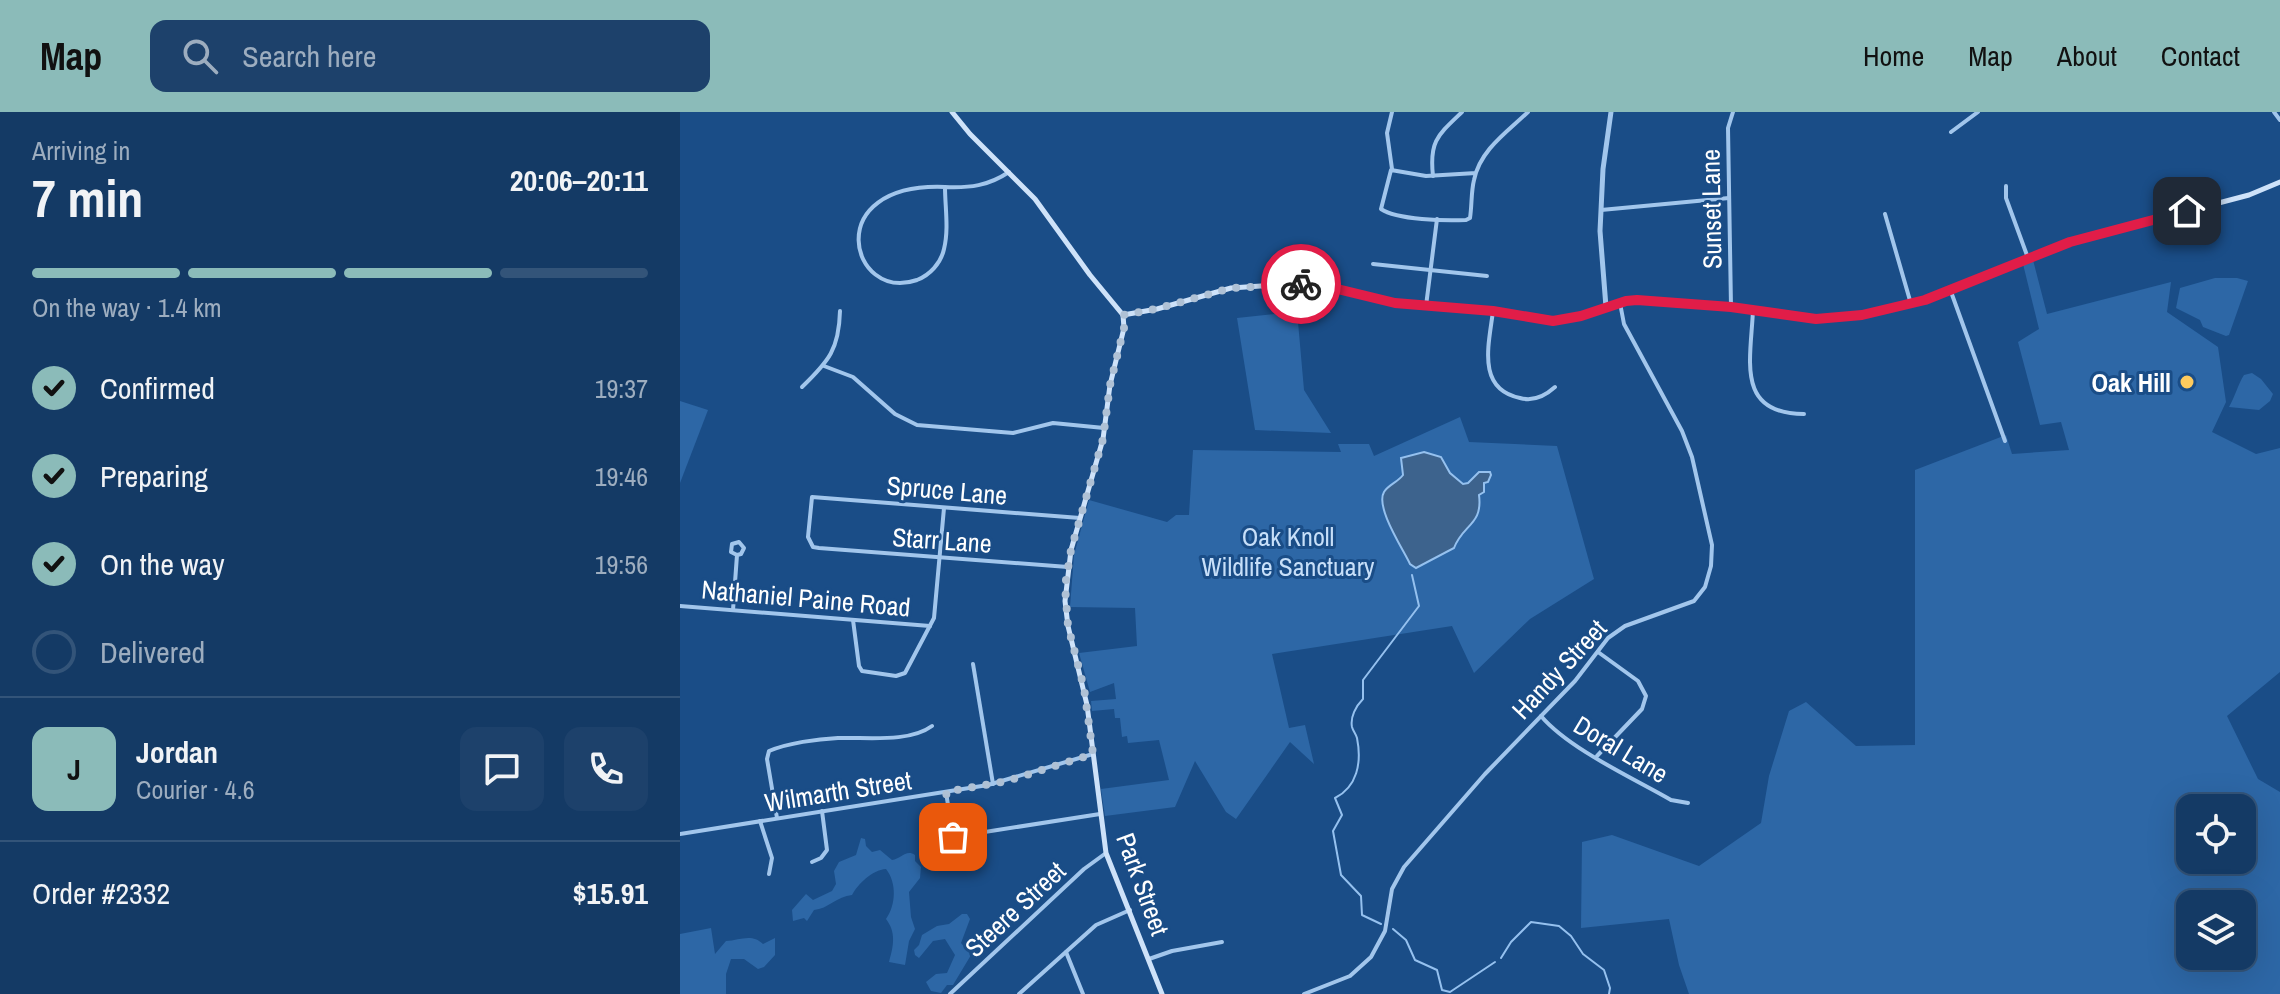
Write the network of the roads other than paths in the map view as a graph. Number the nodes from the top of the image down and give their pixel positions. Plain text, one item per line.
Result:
1 (952, 112) edge
2 (1392, 112) edge
3 (1462, 112) edge
4 (1528, 112) edge
5 (1611, 112) edge
6 (1733, 112) edge
7 (1978, 112) edge
8 (2274, 112) edge
9 (2280, 120) edge
10 (1951, 132) dead end
11 (1393, 169) junction
12 (1009, 172) junction
13 (1476, 173) junction
14 (1433, 176) junction
15 (2280, 182) edge
16 (2006, 186) dead end
17 (945, 187) junction
18 (1729, 198) junction
19 (1601, 210) junction
20 (1885, 214) dead end
21 (1437, 219) junction
22 (2028, 258) junction
23 (1373, 264) dead end
24 (1431, 269) junction
25 (1487, 276) dead end
26 (1950, 289) junction
27 (1620, 303) junction
28 (1911, 304) junction
29 (1426, 306) junction
30 (1606, 307) junction
31 (1731, 307) junction
32 (1753, 310) junction
33 (840, 311) dead end
34 (1493, 311) junction
35 (1123, 315) junction
36 (824, 366) junction
37 (802, 387) dead end
38 (1555, 387) dead end
39 (1804, 414) dead end
40 (1104, 428) junction
41 (2005, 441) dead end
42 (944, 508) junction
43 (1080, 518) junction
44 (813, 547) joint
45 (737, 555) dead end
46 (940, 557) junction
47 (1068, 567) junction
48 (680, 606) edge
49 (733, 610) junction
50 (853, 620) junction
51 (930, 626) junction
52 (1598, 652) junction
53 (973, 664) dead end
54 (1541, 716) junction
55 (932, 726) dead end
56 (1093, 754) junction
57 (1597, 757) junction
58 (993, 784) junction
59 (946, 792) junction
60 (1688, 803) dead end
61 (822, 811) junction
62 (1100, 814) junction
63 (777, 818) junction
64 (760, 821) junction
65 (680, 834) edge
66 (953, 837) junction
67 (1106, 853) junction
68 (956, 857) dead end
69 (812, 862) dead end
70 (769, 874) dead end
71 (1130, 910) junction
72 (1222, 942) dead end
73 (1066, 952) junction
74 (1149, 959) junction
75 (950, 994) edge
76 (1019, 994) edge
77 (1083, 994) edge
78 (1162, 994) edge
79 (1304, 994) edge

1 - 12 main road
2 - 11 street
3 - 14 street
4 - 13 street
5 - 19 street
6 - 18 street, Sunset Lane
7 - 10 street
8 - 9 street
11 - 14 street
11 - 21 street
12 - 17 street
12 - 35 main road
13 - 14 street
13 - 21 street
15 - 22 main road
16 - 22 street
17 - 17 street
18 - 19 street
18 - 31 street, Sunset Lane
19 - 30 street
20 - 28 street
21 - 24 street
22 - 26 main road
23 - 24 street
24 - 25 street
24 - 29 street
26 - 28 main road
26 - 41 street
27 - 30 main road
27 - 31 main road
27 - 52 street, Handy Street
28 - 32 main road
29 - 34 main road
29 - 35 main road
30 - 34 main road
31 - 32 main road
32 - 39 street
33 - 36 street
34 - 38 street
35 - 40 main road, Park Street
36 - 37 street
36 - 40 street
40 - 43 main road, Park Street
42 - 43 street, Spruce Lane
42 - 44 street, Spruce Lane
42 - 46 street
43 - 47 main road, Park Street
44 - 46 street, Starr Lane
45 - 49 street
46 - 47 street, Starr Lane
46 - 51 street
47 - 56 main road, Park Street
48 - 49 street, Nathaniel Paine Road
49 - 50 street, Nathaniel Paine Road
50 - 51 street, Nathaniel Paine Road
50 - 51 street
52 - 54 street, Handy Street
52 - 57 street
53 - 58 street
54 - 57 street, Doral Lane
54 - 79 street, Handy Street
55 - 63 street
56 - 58 street, Wilmarth Street
56 - 62 main road, Park Street
57 - 60 street, Doral Lane
58 - 59 street, Wilmarth Street
59 - 61 street, Wilmarth Street
59 - 66 street
61 - 63 street, Wilmarth Street
61 - 69 street
62 - 66 street
62 - 67 main road, Park Street
63 - 64 street, Wilmarth Street
64 - 65 street, Wilmarth Street
64 - 70 street
66 - 68 street
67 - 71 main road, Park Street
67 - 75 street, Steere Street
71 - 73 street
71 - 74 main road, Park Street
72 - 74 street
73 - 76 street
73 - 77 street
74 - 78 main road, Park Street

